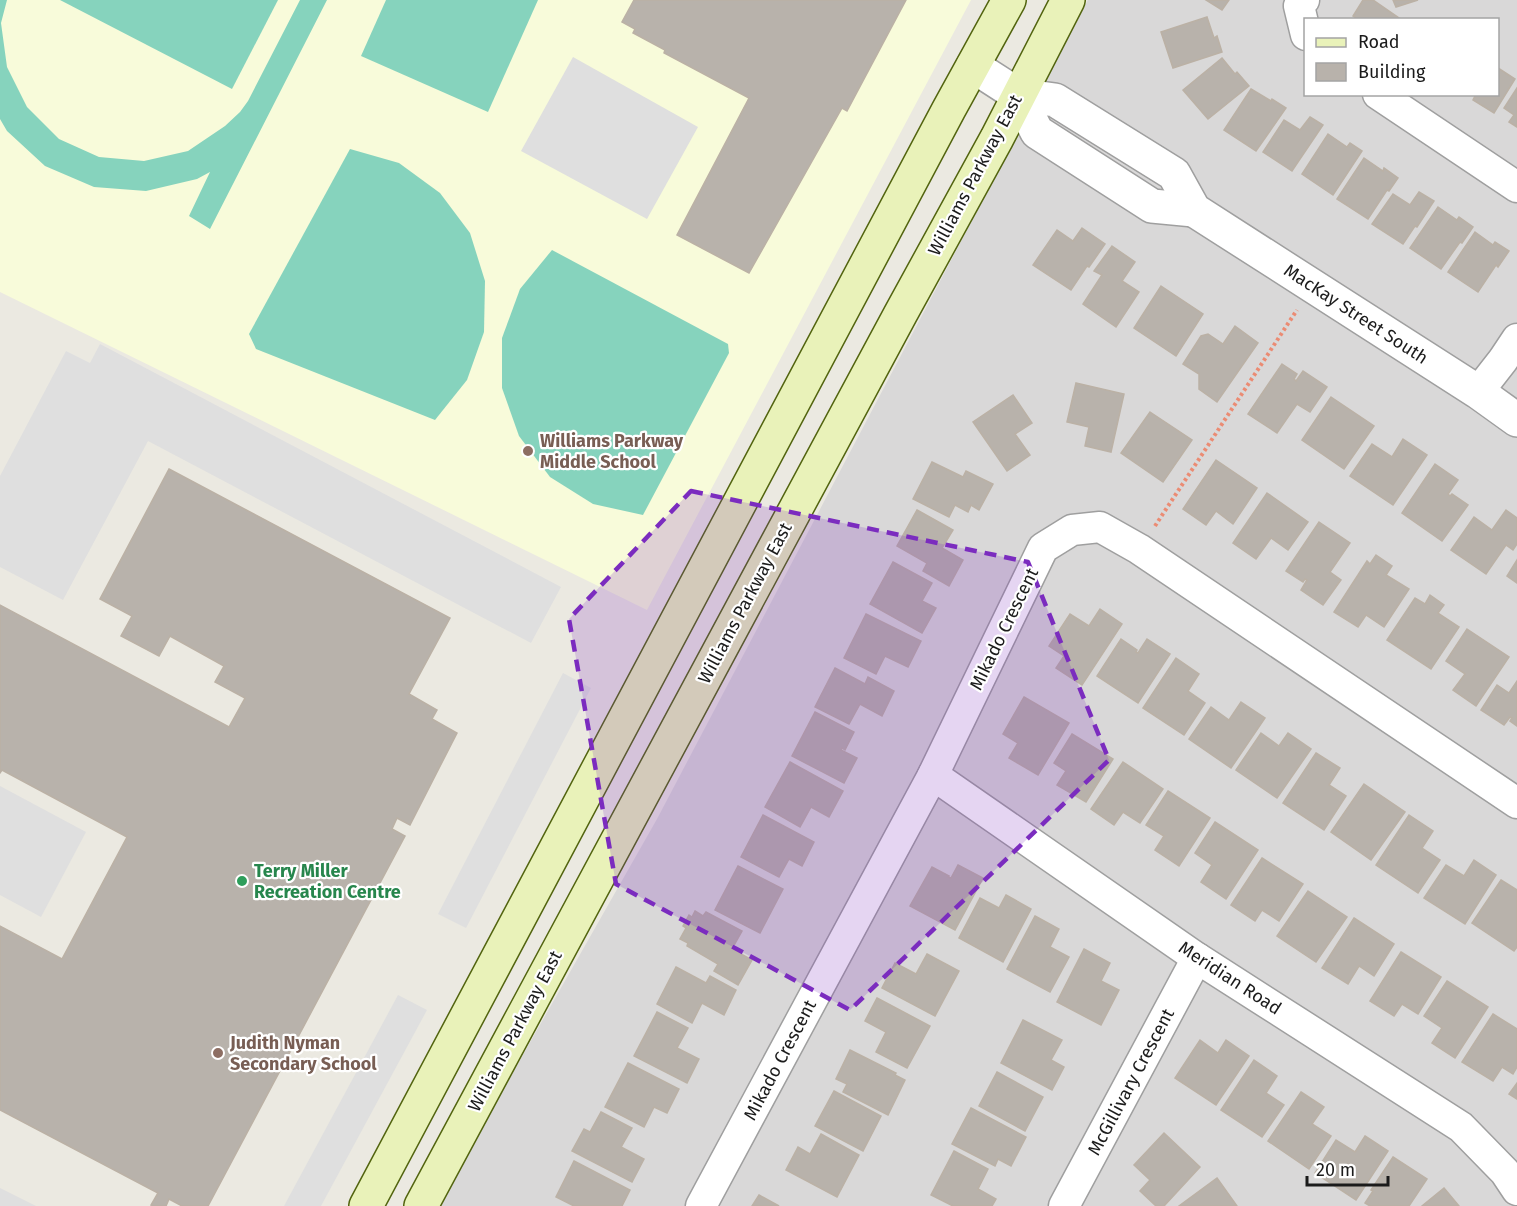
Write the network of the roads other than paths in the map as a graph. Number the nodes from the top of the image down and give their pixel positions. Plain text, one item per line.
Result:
1 (1009, 0) edge
2 (1068, 0) edge
3 (1304, 0) edge
4 (1304, 30) edge
5 (973, 66) junction
6 (1018, 95) junction
7 (1381, 96) edge
8 (1517, 186) edge
9 (1517, 339) edge
10 (1478, 392) junction
11 (1517, 420) edge
12 (933, 775) junction
13 (1517, 803) edge
14 (1197, 958) junction
15 (1517, 1190) edge
16 (366, 1206) edge
17 (421, 1206) edge
18 (701, 1206) edge
19 (1064, 1206) edge

1 - 5 main road
2 - 6 main road, Williams Parkway East
3 - 4 street
5 - 6 street, MacKay Street South
5 - 16 main road
6 - 10 street, MacKay Street South
6 - 17 main road, Williams Parkway East
7 - 8 street
9 - 10 street
10 - 11 street, MacKay Street South
12 - 13 street, Mikado Crescent
12 - 14 street, Meridian Road
12 - 18 street, Mikado Crescent
14 - 15 street, Meridian Road
14 - 19 street, McGillivary Crescent

